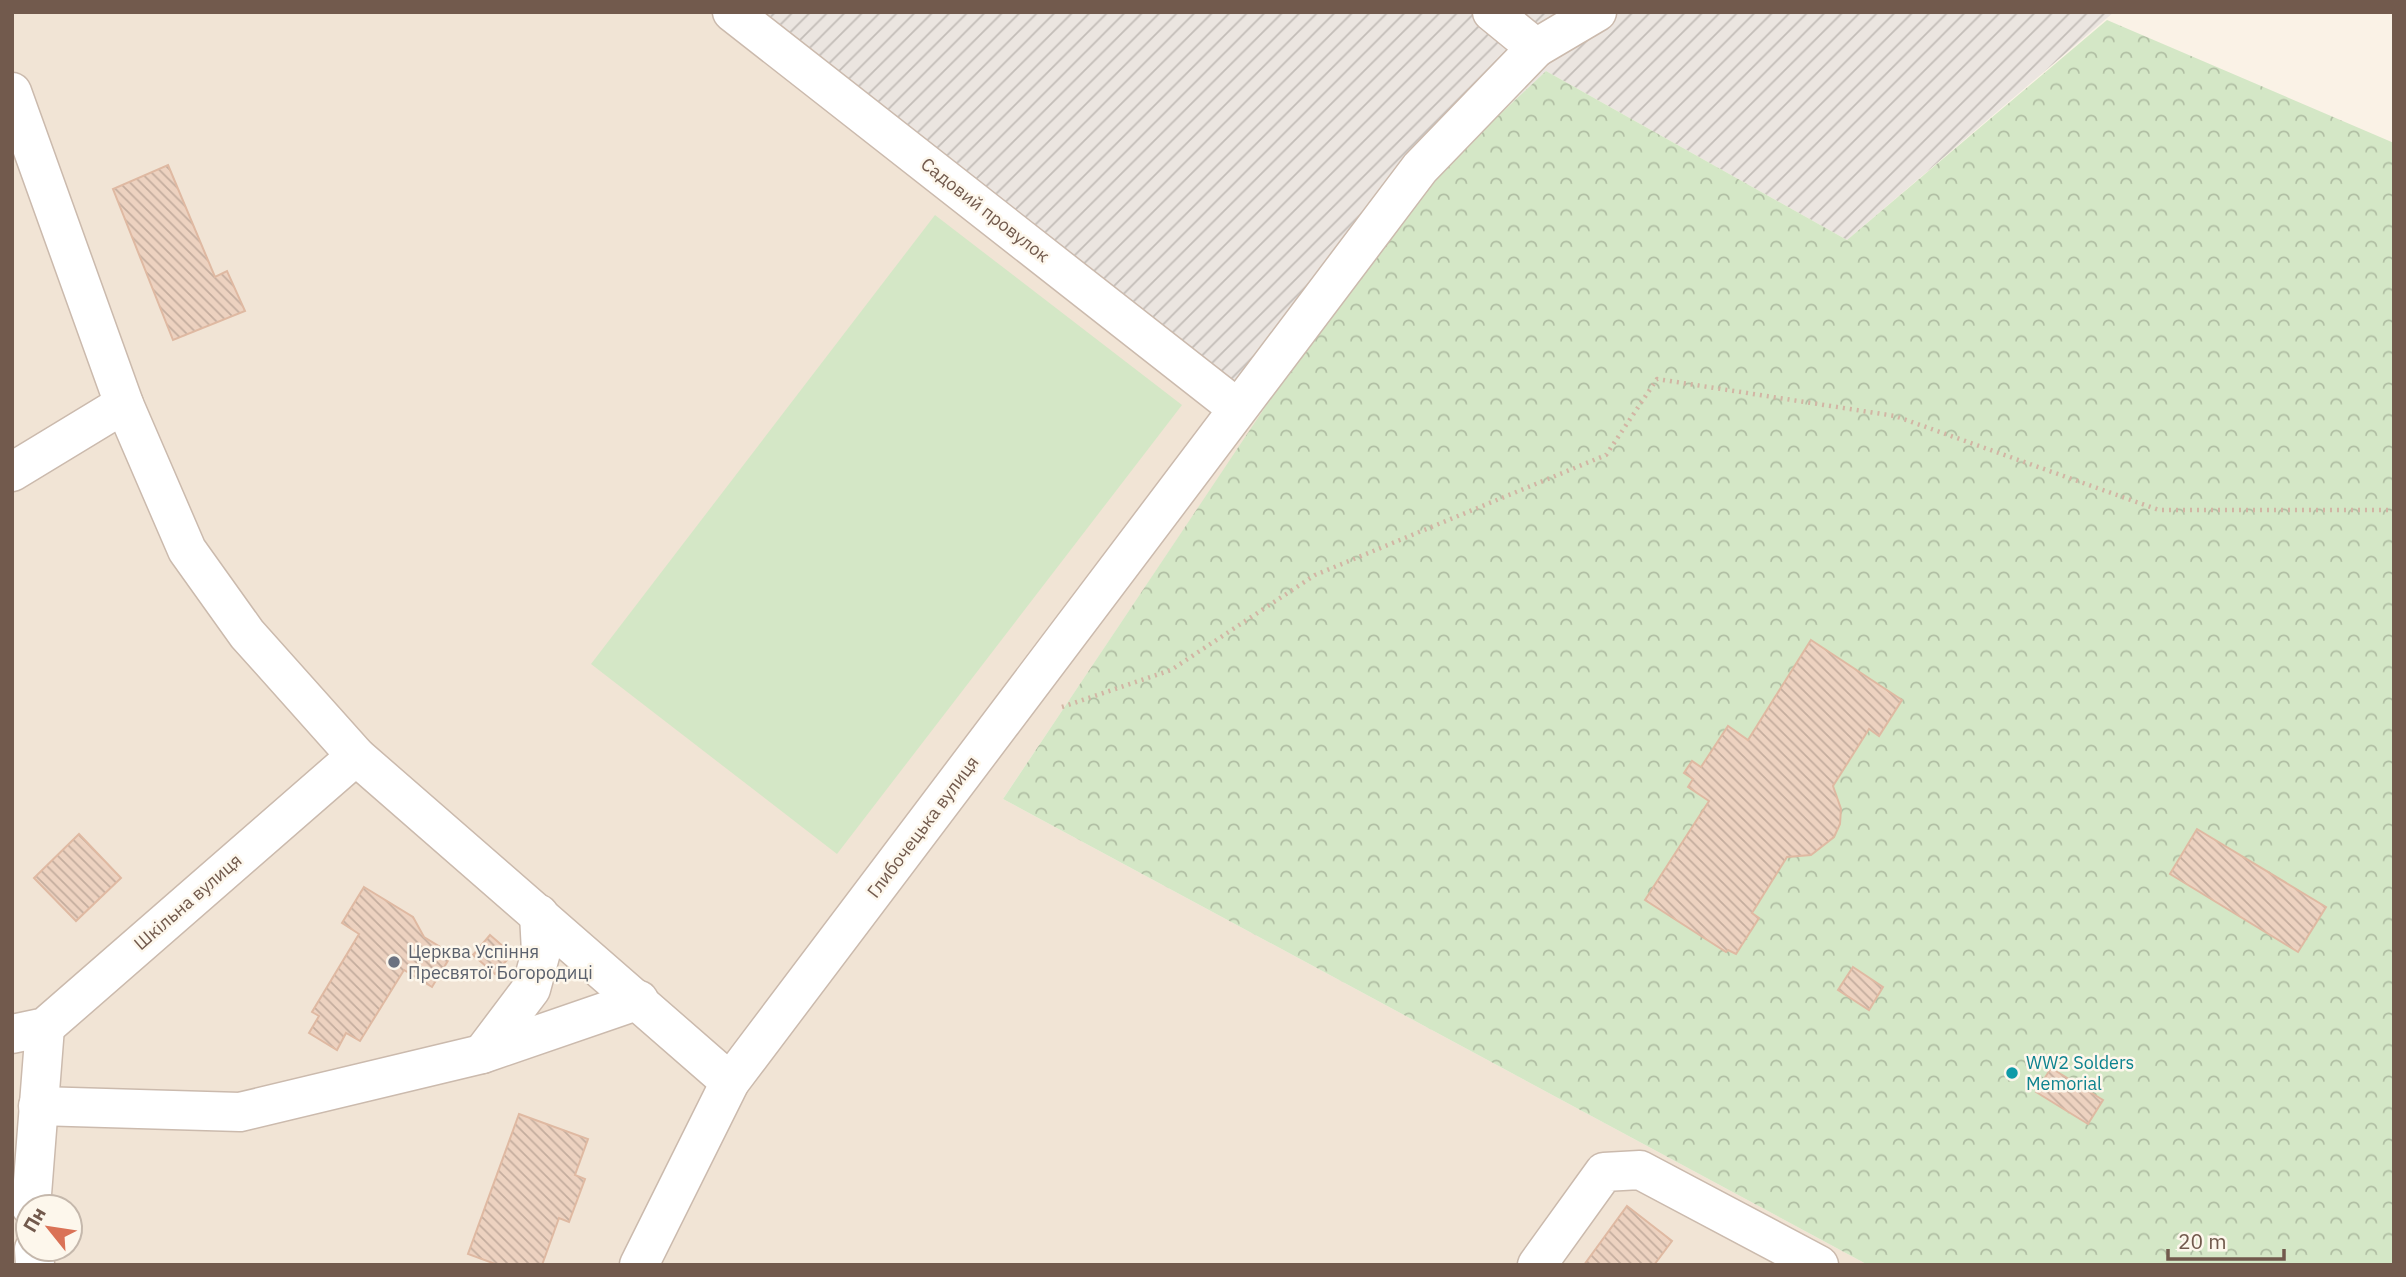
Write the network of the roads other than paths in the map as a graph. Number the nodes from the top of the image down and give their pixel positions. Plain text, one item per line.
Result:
1 (732, 12) edge
2 (1492, 12) edge
3 (1597, 12) edge
4 (1536, 48) junction
5 (12, 92) edge
6 (124, 404) junction
7 (1237, 408) junction
8 (12, 472) edge
9 (356, 756) junction
10 (539, 914) junction
11 (639, 1000) junction
12 (29, 1030) edge
13 (482, 1054) junction
14 (730, 1082) junction
15 (38, 1106) junction
16 (32, 1193) edge
17 (639, 1265) edge
18 (1537, 1265) edge
19 (1819, 1265) edge

1 - 7 street, Садовий провулок
2 - 4 street
3 - 4 street, Глибочецька вулиця
4 - 7 street, Глибочецька вулиця
5 - 6 street
6 - 8 street
6 - 9 street
7 - 14 street, Глибочецька вулиця
9 - 10 street
9 - 12 street, Шкільна вулиця
10 - 11 street
10 - 13 street
11 - 13 street
11 - 14 street
12 - 15 street
13 - 15 street
14 - 17 street, Глибочецька вулиця
15 - 16 street
18 - 19 street

